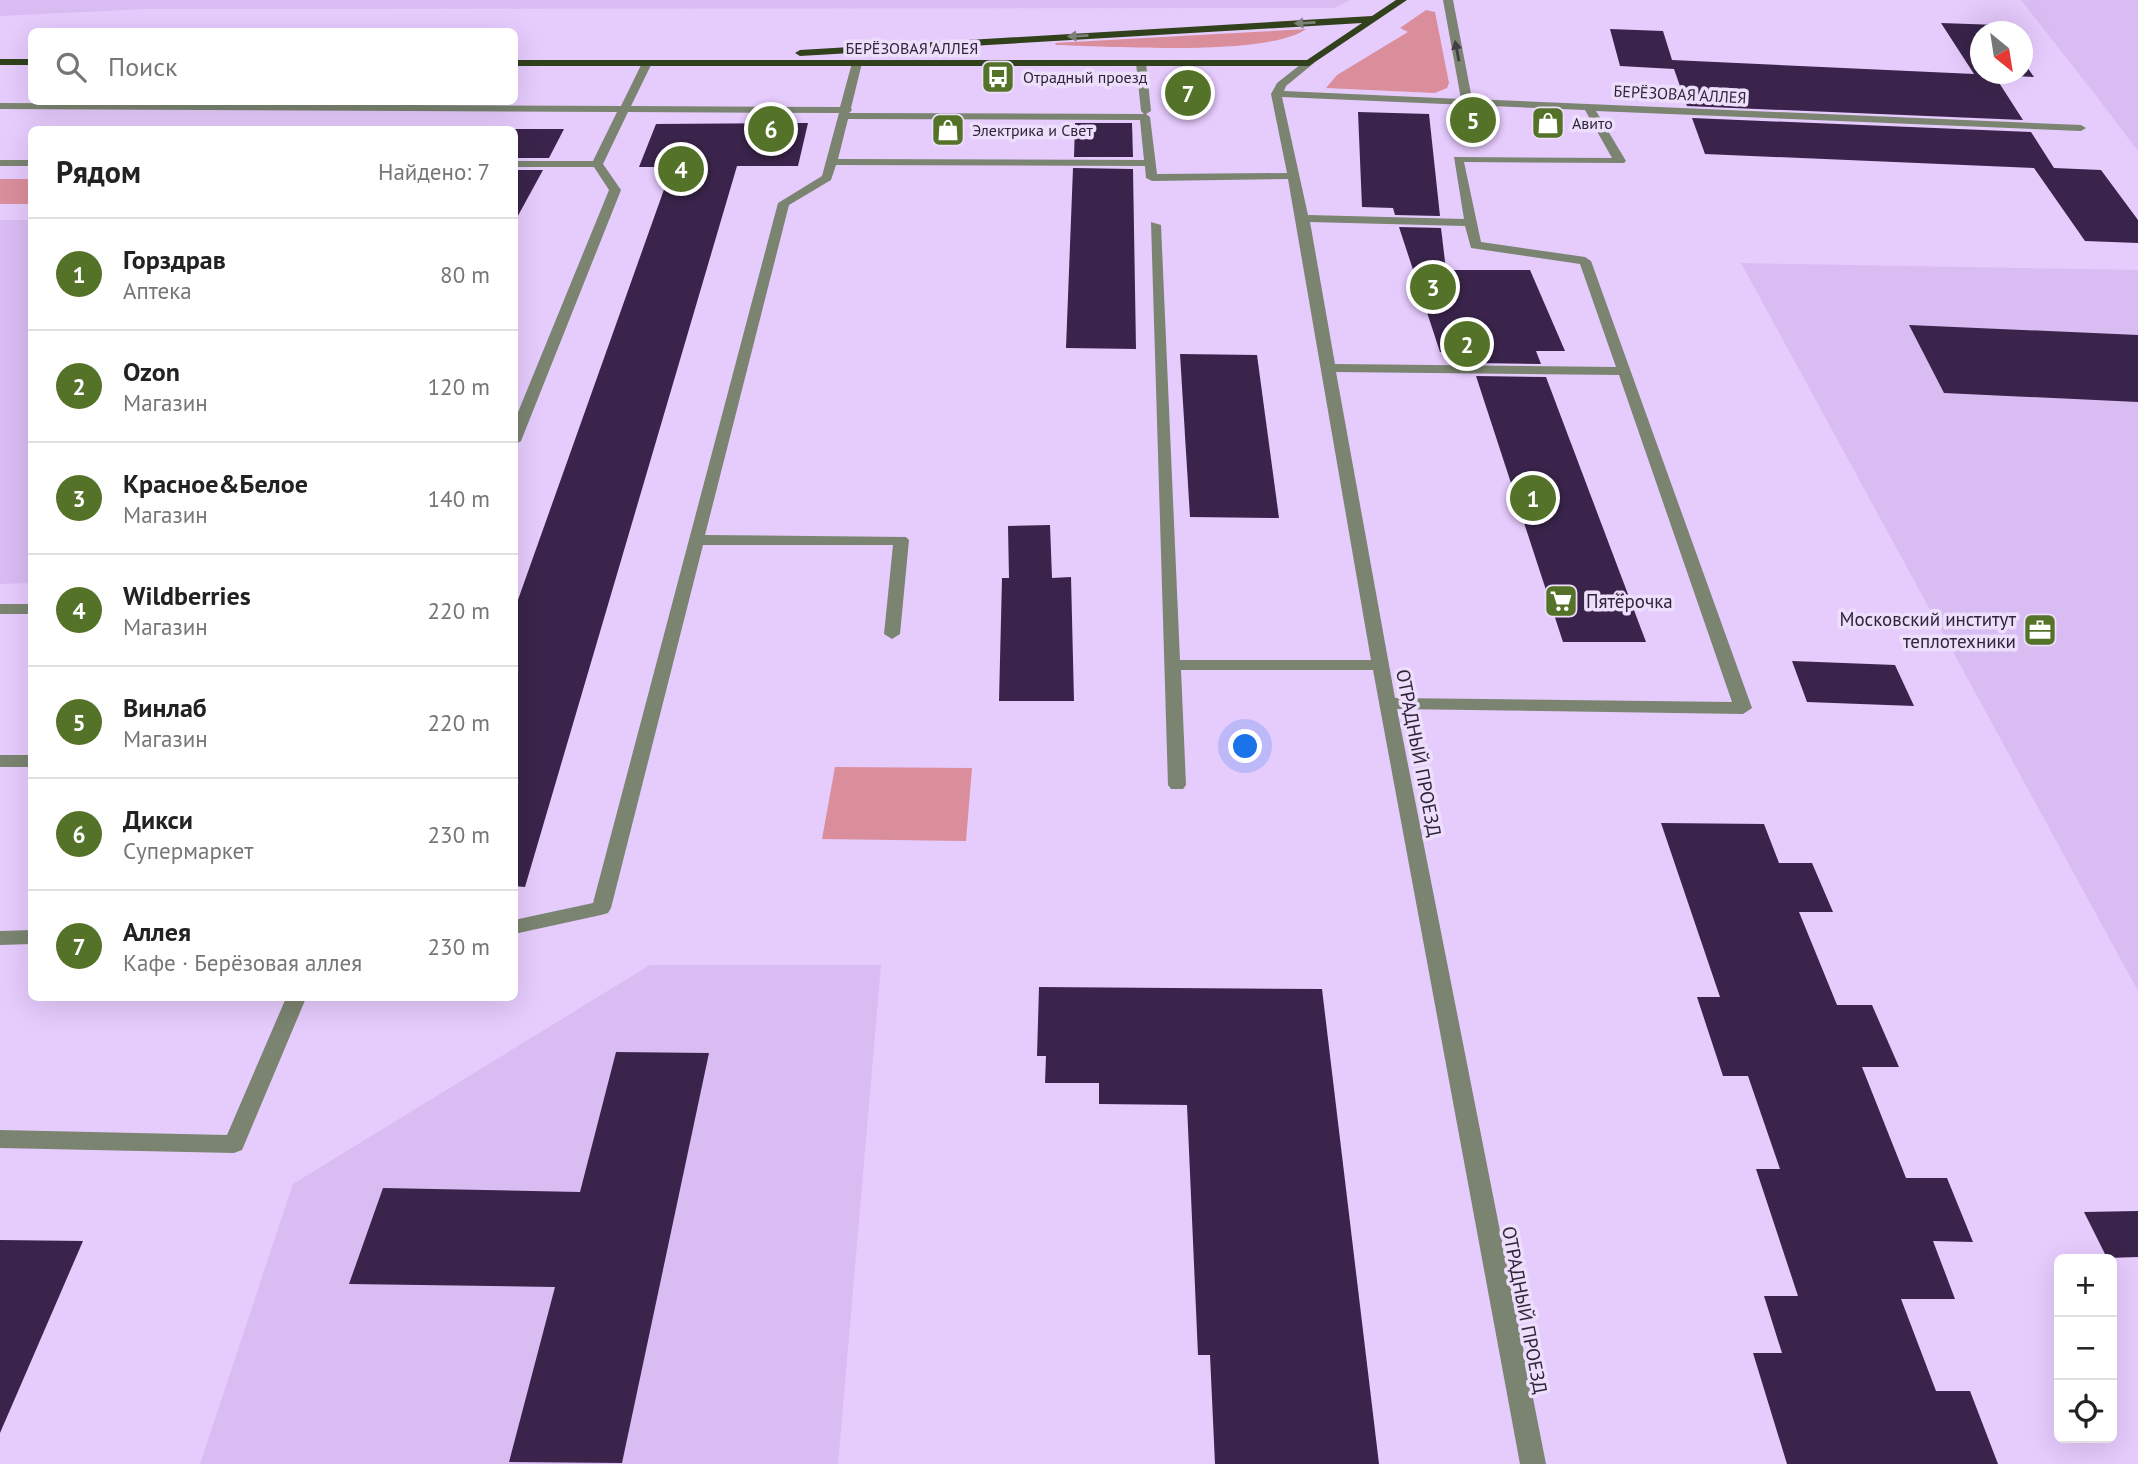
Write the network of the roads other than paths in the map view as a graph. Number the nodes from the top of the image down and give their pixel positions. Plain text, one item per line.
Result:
1 (1402, 0) edge
2 (1448, 0) edge
3 (1373, 19) junction
4 (0, 62) edge
5 (28, 62) edge
6 (518, 63) edge
7 (647, 63) junction
8 (857, 63) junction
9 (1141, 63) junction
10 (1309, 63) junction
11 (1276, 94) junction
12 (1467, 101) junction
13 (0, 106) edge
14 (1588, 106) junction
15 (624, 108) junction
16 (1146, 111) dead end
17 (846, 113) junction
18 (2081, 128) dead end
19 (831, 162) junction
20 (0, 163) edge
21 (28, 163) edge
22 (1150, 163) junction
23 (518, 164) edge
24 (597, 164) junction
25 (1294, 176) junction
26 (1303, 218) junction
27 (1470, 223) junction
28 (1154, 225) dead end
29 (1329, 368) junction
30 (1624, 371) junction
31 (518, 430) edge
32 (696, 540) junction
33 (28, 609) edge
34 (0, 610) edge
35 (891, 634) dead end
36 (1171, 665) junction
37 (1381, 666) junction
38 (1387, 703) junction
39 (0, 761) edge
40 (28, 761) edge
41 (1177, 785) dead end
42 (518, 926) edge
43 (28, 937) edge
44 (0, 938) edge
45 (295, 1001) edge
46 (0, 1139) edge
47 (1533, 1464) edge

1 - 3 main road
12 -> 2 street
3 -> 7 main road
3 - 10 main road
4 - 5 main road
6 - 7 main road, БЕРЁЗОВАЯ АЛЛЕЯ
7 - 8 main road, БЕРЁЗОВАЯ АЛЛЕЯ
7 - 15 street
8 - 9 main road, БЕРЁЗОВАЯ АЛЛЕЯ
8 - 17 street
9 - 10 main road, БЕРЁЗОВАЯ АЛЛЕЯ
9 - 16 street
10 - 11 street
11 - 12 street, БЕРЁЗОВАЯ АЛЛЕЯ
11 - 25 street, ОТРАДНЫЙ ПРОЕЗД
12 - 14 street, БЕРЁЗОВАЯ АЛЛЕЯ
13 - 15 street
14 - 18 street, БЕРЁЗОВАЯ АЛЛЕЯ
14 - 27 street
15 - 17 street
15 - 24 street
17 - 19 street
17 - 22 street
19 - 22 street
19 - 32 street
20 - 21 street
22 - 25 street
23 - 24 street
24 - 31 street
25 - 26 street, ОТРАДНЫЙ ПРОЕЗД
26 - 27 street
26 - 29 street, ОТРАДНЫЙ ПРОЕЗД
27 - 30 street
28 - 36 street
29 - 30 street
29 - 37 street, ОТРАДНЫЙ ПРОЕЗД
30 - 38 street
32 - 35 street
32 - 42 street
33 - 34 street
36 - 37 street
36 - 41 street
37 - 38 street, ОТРАДНЫЙ ПРОЕЗД
38 - 47 street, ОТРАДНЫЙ ПРОЕЗД
39 - 40 street
43 - 44 street
45 - 46 street

